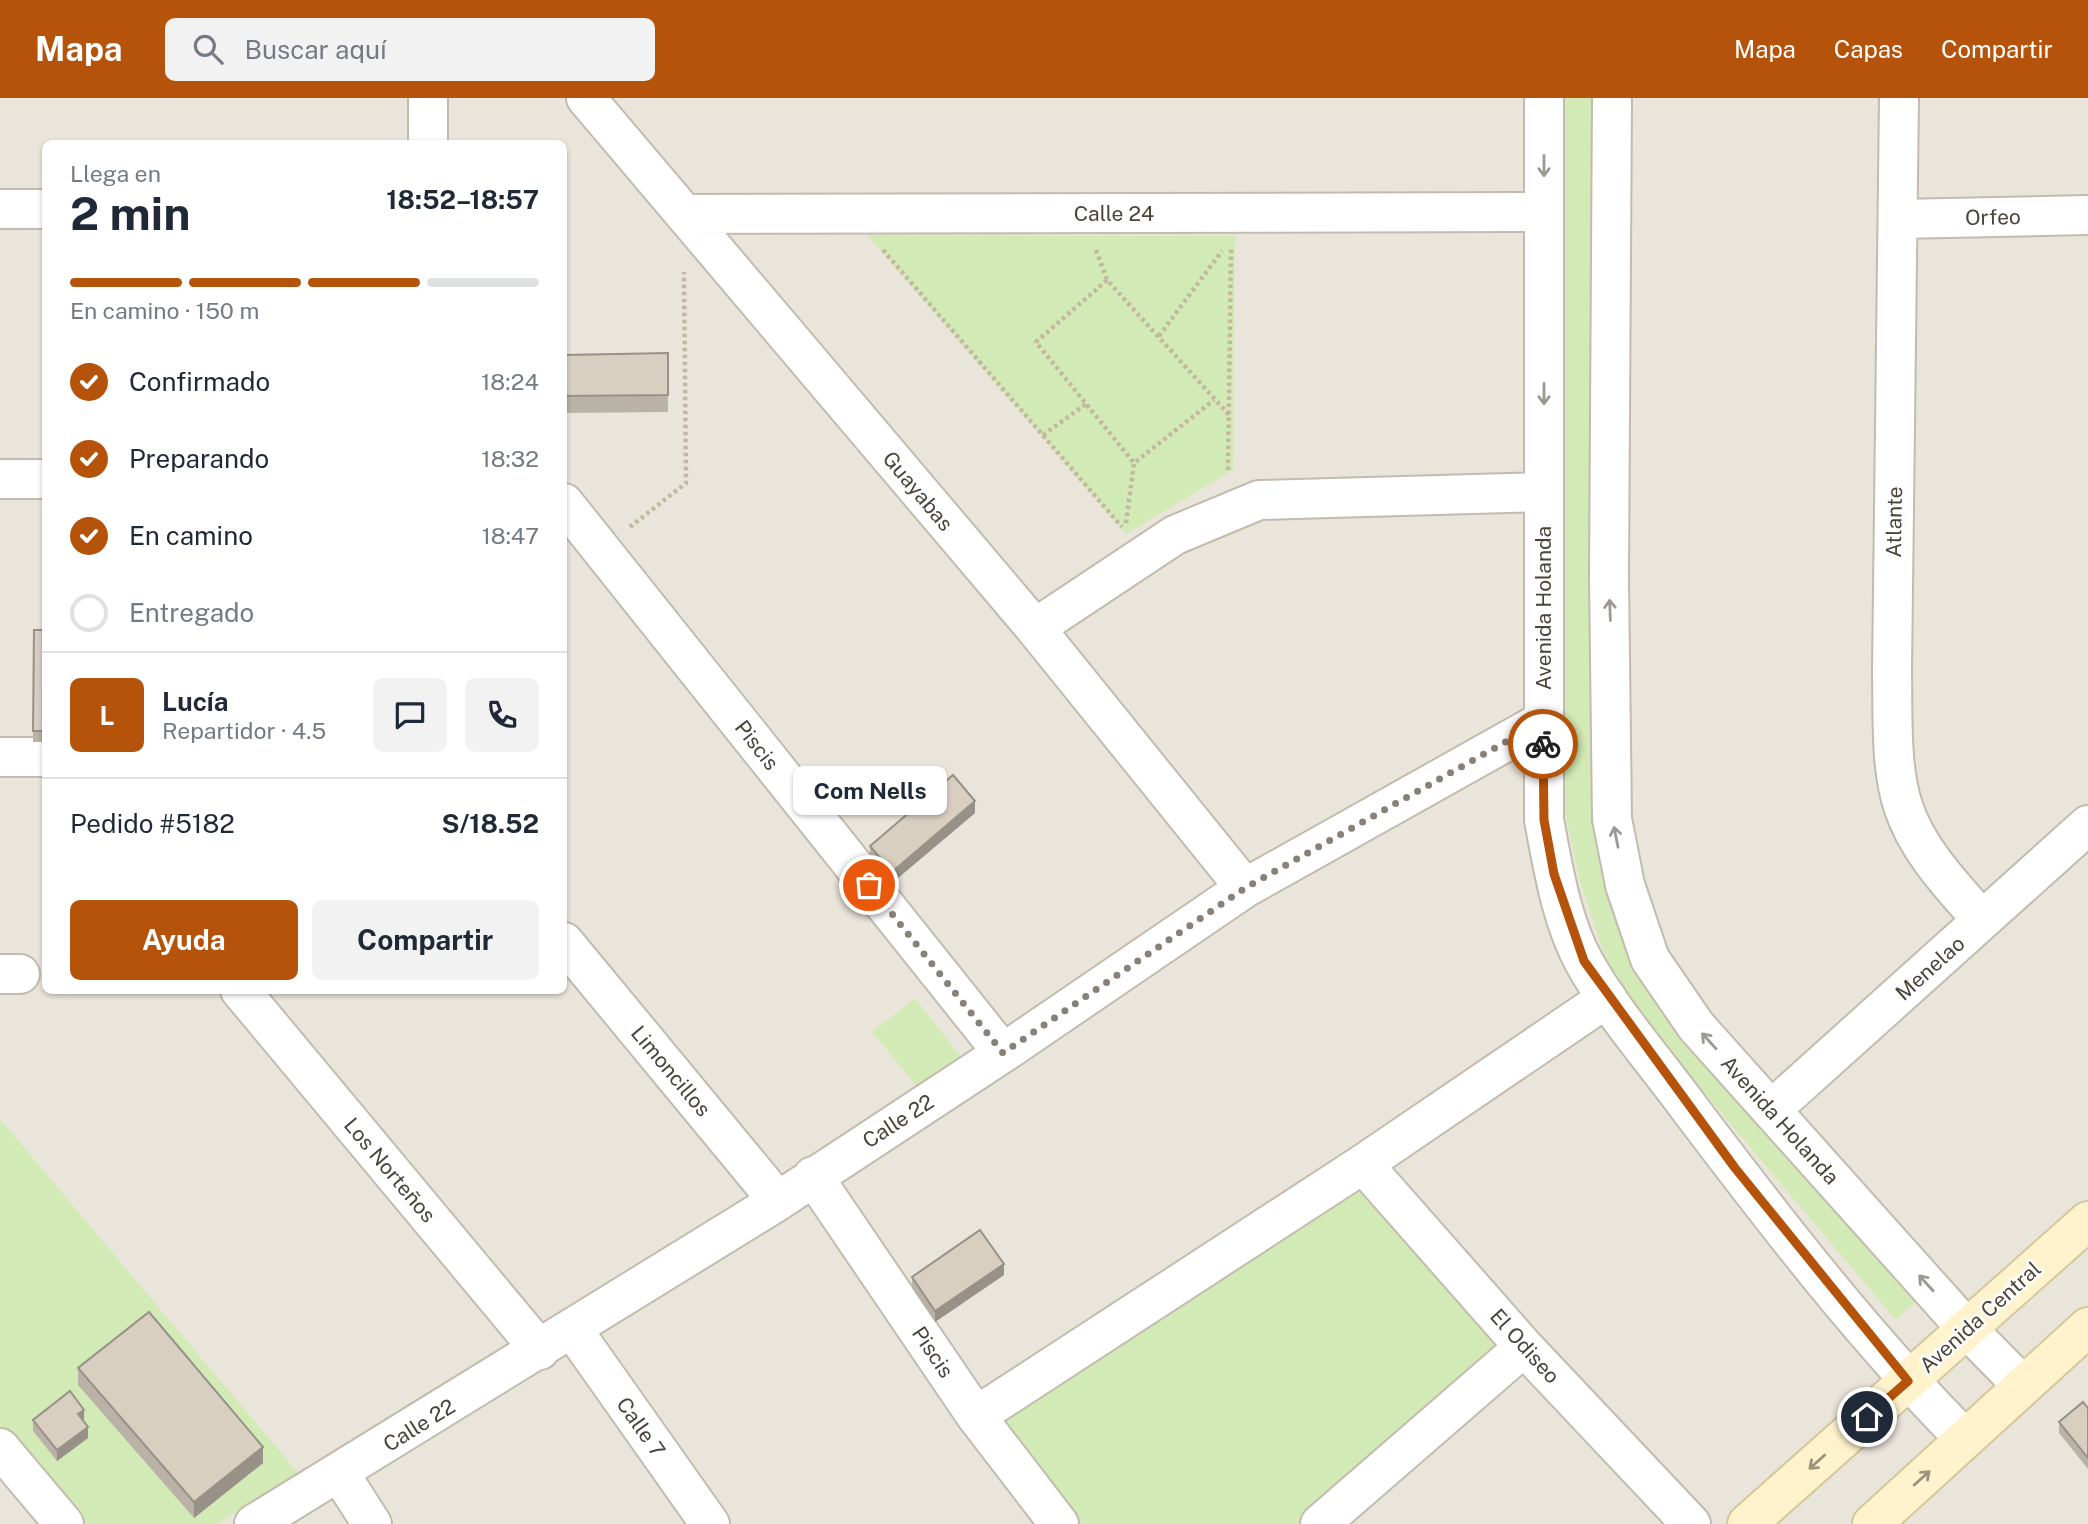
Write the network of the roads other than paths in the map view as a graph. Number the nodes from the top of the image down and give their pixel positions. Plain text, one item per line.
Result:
1 (428, 98) edge
2 (586, 98) edge
3 (1544, 98) edge
4 (1612, 98) edge
5 (1899, 98) edge
6 (428, 140) edge
7 (0, 209) edge
8 (42, 209) edge
9 (1544, 212) junction
10 (684, 214) junction
11 (2088, 215) edge
12 (1898, 219) junction
13 (0, 479) edge
14 (42, 479) edge
15 (1543, 492) junction
16 (567, 507) edge
17 (1035, 628) junction
18 (1543, 721) junction
19 (0, 757) edge
20 (42, 757) edge
21 (2088, 825) edge
22 (1245, 888) junction
23 (1982, 920) junction
24 (567, 946) edge
25 (243, 994) edge
26 (1607, 998) junction
27 (1003, 1053) junction
28 (1771, 1110) junction
29 (1363, 1164) junction
30 (813, 1176) junction
31 (778, 1200) junction
32 (2088, 1221) edge
33 (2088, 1327) edge
34 (1967, 1329) junction
35 (573, 1330) junction
36 (1524, 1347) junction
37 (540, 1350) junction
38 (1908, 1381) junction
39 (2023, 1386) junction
40 (976, 1416) junction
41 (1965, 1439) junction
42 (0, 1448) edge
43 (340, 1474) junction
44 (64, 1524) edge
45 (254, 1524) edge
46 (372, 1524) edge
47 (710, 1524) edge
48 (1059, 1524) edge
49 (1320, 1524) edge
50 (1691, 1524) edge
51 (1747, 1524) edge
52 (1872, 1524) edge

1 - 6 street
2 - 10 street, Guayabas
3 -> 9 street, Avenida Holanda
28 -> 4 street, Avenida Holanda
5 - 12 street, Atlante
7 - 8 street
9 - 10 street, Calle 24
9 -> 15 street, Avenida Holanda
10 - 17 street, Guayabas
11 - 12 street, Orfeo
12 - 23 street, Atlante
13 - 14 street
15 - 17 street
15 - 18 street, Avenida Holanda
16 - 27 street, Piscis
17 - 22 street, Guayabas
18 - 22 street, Calle 22
18 - 26 street, Avenida Holanda
19 - 20 street
21 - 23 street, Menelao
22 - 27 street, Calle 22
23 - 28 street, Menelao
24 - 31 street, Limoncillos
25 - 37 street, Los Norteños
26 - 29 street
26 - 38 street, Avenida Holanda
27 - 30 street, Calle 22
34 -> 28 street, Avenida Holanda
29 - 36 street, El Odiseo
29 - 40 street
30 - 31 street, Calle 22
30 - 40 street, Piscis
31 - 35 street, Calle 22
32 - 34 main road, Avenida Central
33 - 39 main road
34 - 38 main road, Avenida Central
34 - 39 street, Avenida Holanda
35 - 37 street, Calle 22
35 - 47 street, Calle 7
36 - 49 street
36 - 50 street, El Odiseo
37 - 43 street, Calle 22
38 - 41 street, Avenida Holanda
38 -> 51 main road, Avenida Central
39 - 41 main road
40 - 48 street, Piscis
52 -> 41 main road
42 - 44 street
43 - 45 street, Calle 22
43 - 46 street

